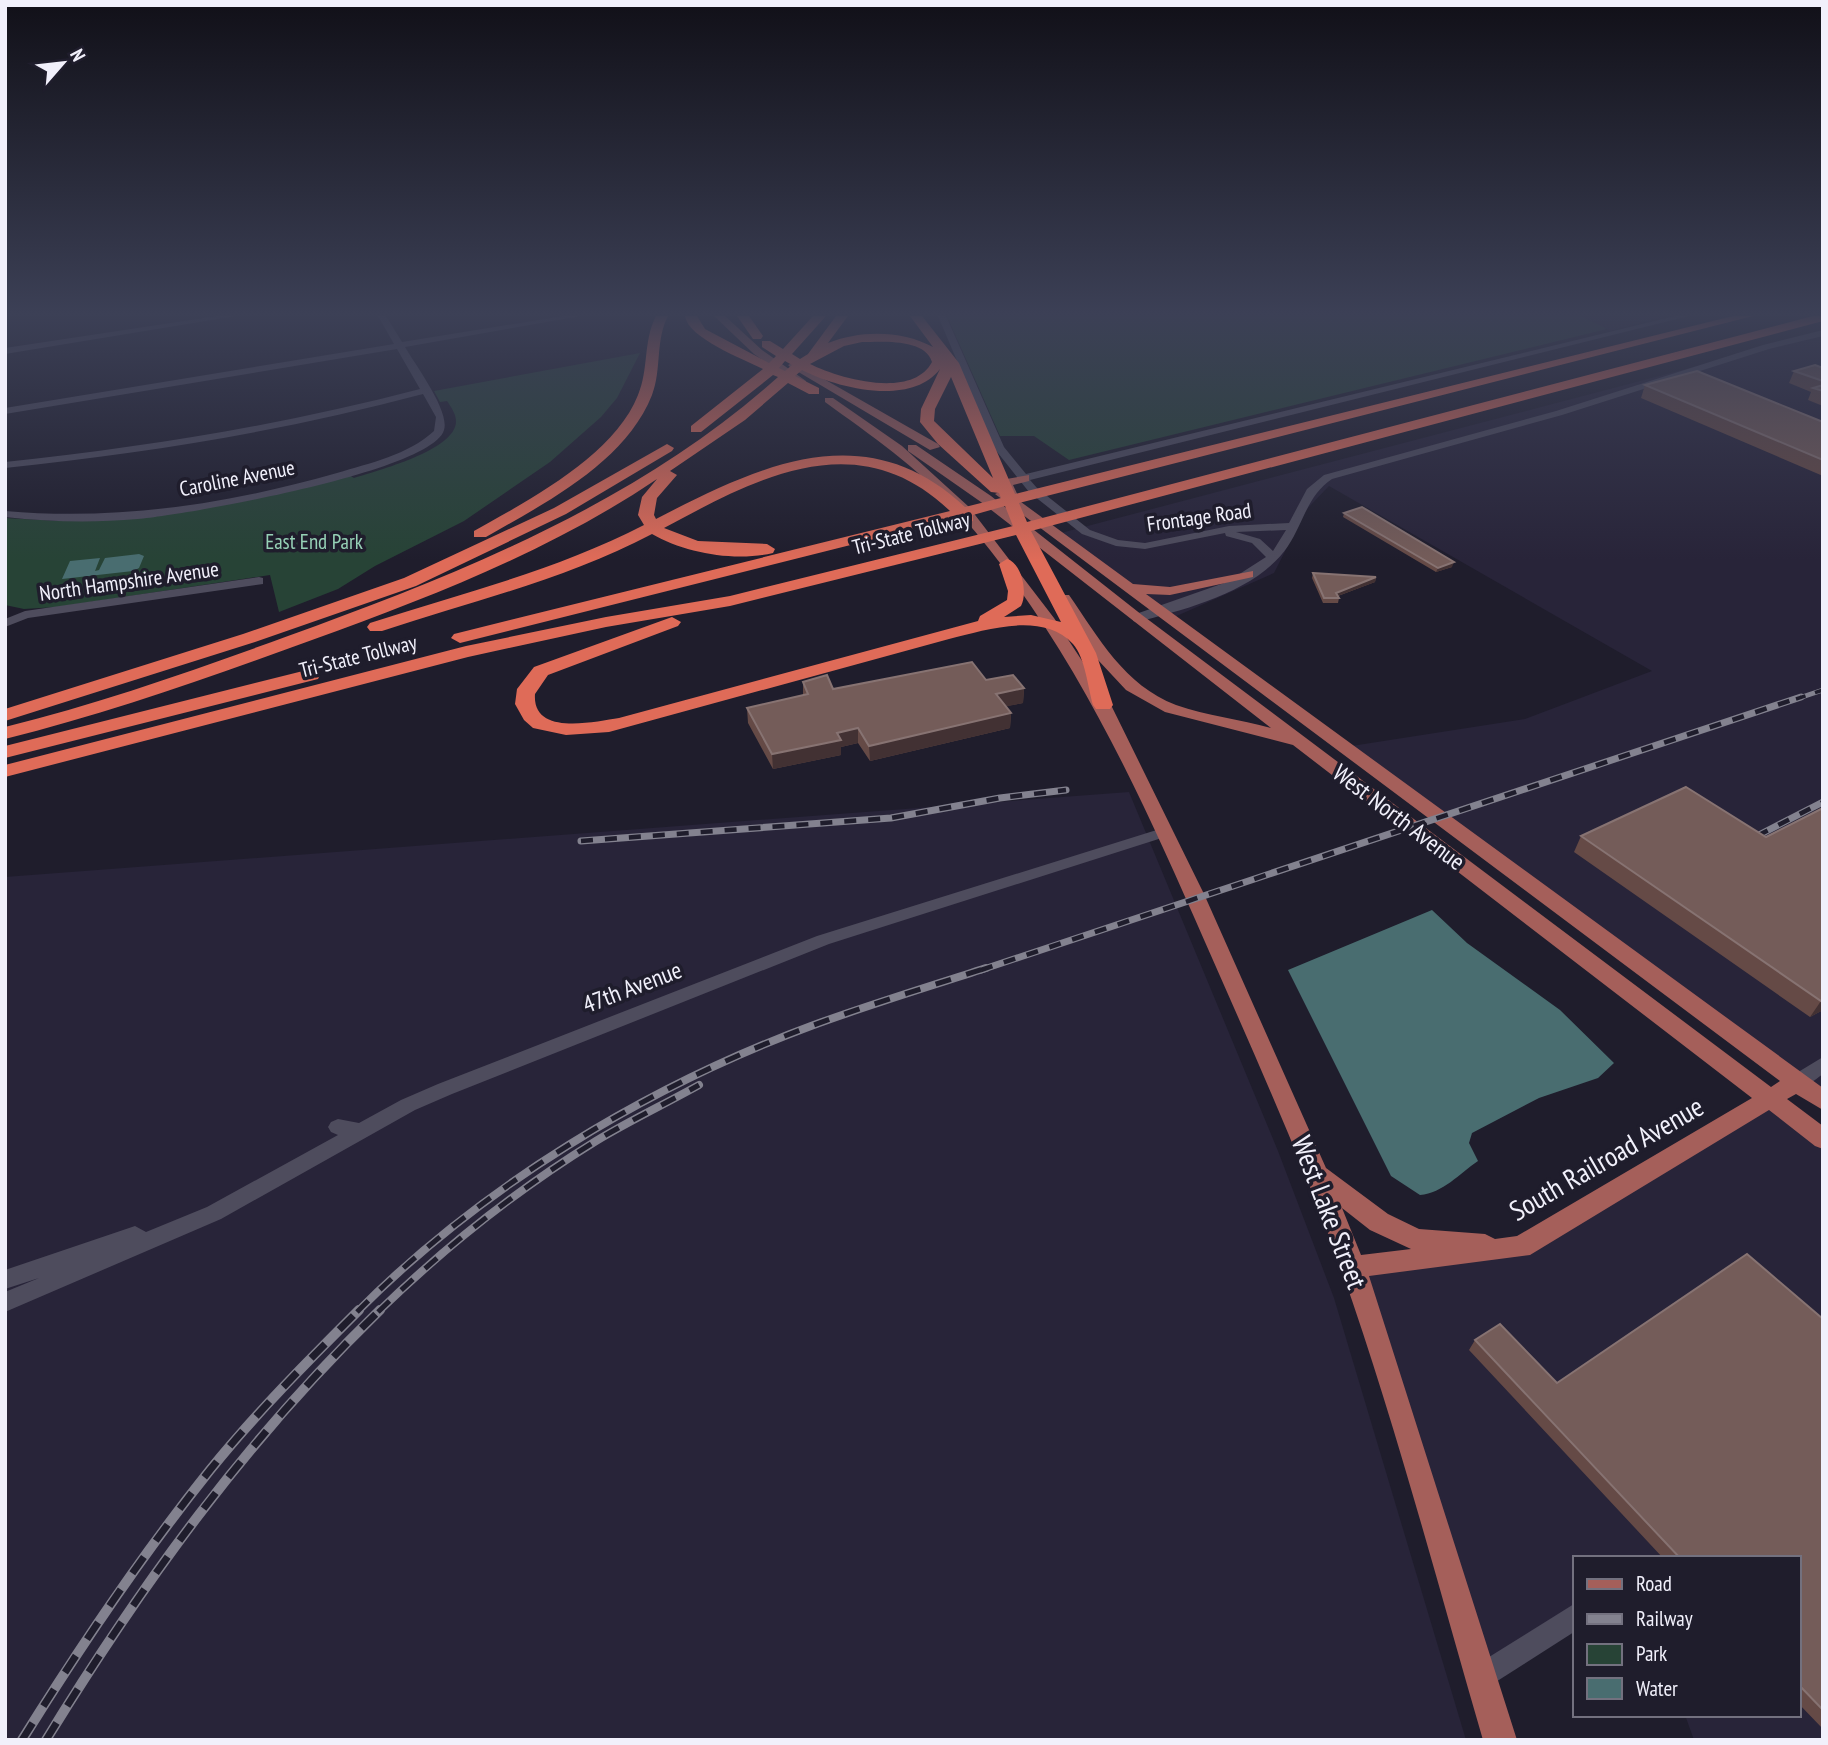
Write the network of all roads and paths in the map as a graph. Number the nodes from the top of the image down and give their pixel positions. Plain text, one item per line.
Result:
1 (86, 397) edge
2 (400, 397) edge
3 (431, 397) edge
4 (645, 397) edge
5 (739, 397) edge
6 (752, 397) edge
7 (825, 397) edge
8 (847, 397) edge
9 (934, 397) edge
10 (965, 397) edge
11 (977, 397) edge
12 (1353, 397) edge
13 (1419, 397) edge
14 (1518, 397) edge
15 (1608, 397) edge
16 (830, 400) junction
17 (5, 411) edge
18 (739, 417) junction
19 (5, 465) edge
20 (1024, 478) junction
21 (1001, 487) junction
22 (1092, 510) joint
23 (5, 514) edge
24 (1291, 526) junction
25 (902, 527) junction
26 (1214, 533) junction
27 (978, 538) junction
28 (1032, 545) junction
29 (1272, 556) junction
30 (1007, 564) junction
31 (1248, 575) junction
32 (259, 582) dead end
33 (1131, 588) junction
34 (730, 601) junction
35 (5, 608) edge
36 (1161, 610) junction
37 (25, 615) junction
38 (1137, 618) junction
39 (300, 620) junction
40 (1049, 621) junction
41 (5, 623) edge
42 (944, 635) junction
43 (1079, 640) junction
44 (1103, 705) junction
45 (5, 715) edge
46 (72, 716) junction
47 (5, 733) edge
48 (5, 752) edge
49 (1313, 752) junction
50 (5, 771) edge
51 (1163, 833) junction
52 (1823, 1064) edge
53 (1797, 1082) junction
54 (1770, 1098) junction
55 (1823, 1101) edge
56 (338, 1127) dead end
57 (361, 1131) junction
58 (1823, 1139) edge
59 (1316, 1174) junction
60 (144, 1244) junction
61 (1521, 1247) junction
62 (1353, 1267) junction
63 (5, 1280) edge
64 (5, 1303) edge
65 (1573, 1617) edge
66 (1482, 1676) junction
67 (1500, 1740) edge

1 - 17 street
2 - 19 street
3 - 23 street, Caroline Avenue
4 - 39 highway
5 - 39 highway
6 - 18 highway
7 - 16 main road
8 - 21 main road, West North Avenue
9 - 21 highway
10 - 21 highway
11 - 20 street, Frontage Road
12 - 20 street
13 - 25 highway, Tri-State Tollway
14 - 22 highway, Tri-State Tollway
15 - 24 street
16 - 27 main road
16 - 38 main road, West North Avenue
18 - 25 highway
18 - 46 highway
20 - 21 main road
20 - 26 street, Frontage Road
21 - 28 highway
21 - 33 main road, West North Avenue
22 - 27 highway, Tri-State Tollway
24 - 26 street, Frontage Road
24 - 29 street
25 - 48 highway, Tri-State Tollway
26 - 29 street
27 - 30 main road
27 - 34 highway, Tri-State Tollway
27 - 46 highway
28 - 43 highway
28 - 49 main road
29 - 31 street
30 - 40 main road
30 - 42 highway
31 - 33 main road
31 - 36 street
32 - 37 street, North Hampshire Avenue
33 - 36 main road, West North Avenue
34 - 42 highway
34 - 50 highway, Tri-State Tollway
35 - 37 street
36 - 38 street
36 - 53 main road, West North Avenue
37 - 41 street, North Hampshire Avenue
38 - 49 main road, West North Avenue
39 - 45 highway
40 - 42 highway
40 - 43 highway
40 - 44 main road
43 - 44 highway
44 - 51 main road, West Lake Street
46 - 47 highway
49 - 54 main road, West North Avenue
51 - 57 street, 47th Avenue
51 - 59 main road, West Lake Street
52 - 53 street
53 - 54 main road, South Railroad Avenue
53 - 55 main road, West North Avenue
54 - 58 main road, West North Avenue
54 - 61 main road, South Railroad Avenue
56 - 57 street
57 - 60 street, 47th Avenue
59 - 61 main road
59 - 62 main road, West Lake Street
60 - 63 street, 47th Avenue
60 - 64 street, 47th Avenue
61 - 62 main road, South Railroad Avenue
62 - 66 main road, West Lake Street
65 - 66 street
66 - 67 main road, West Lake Street

